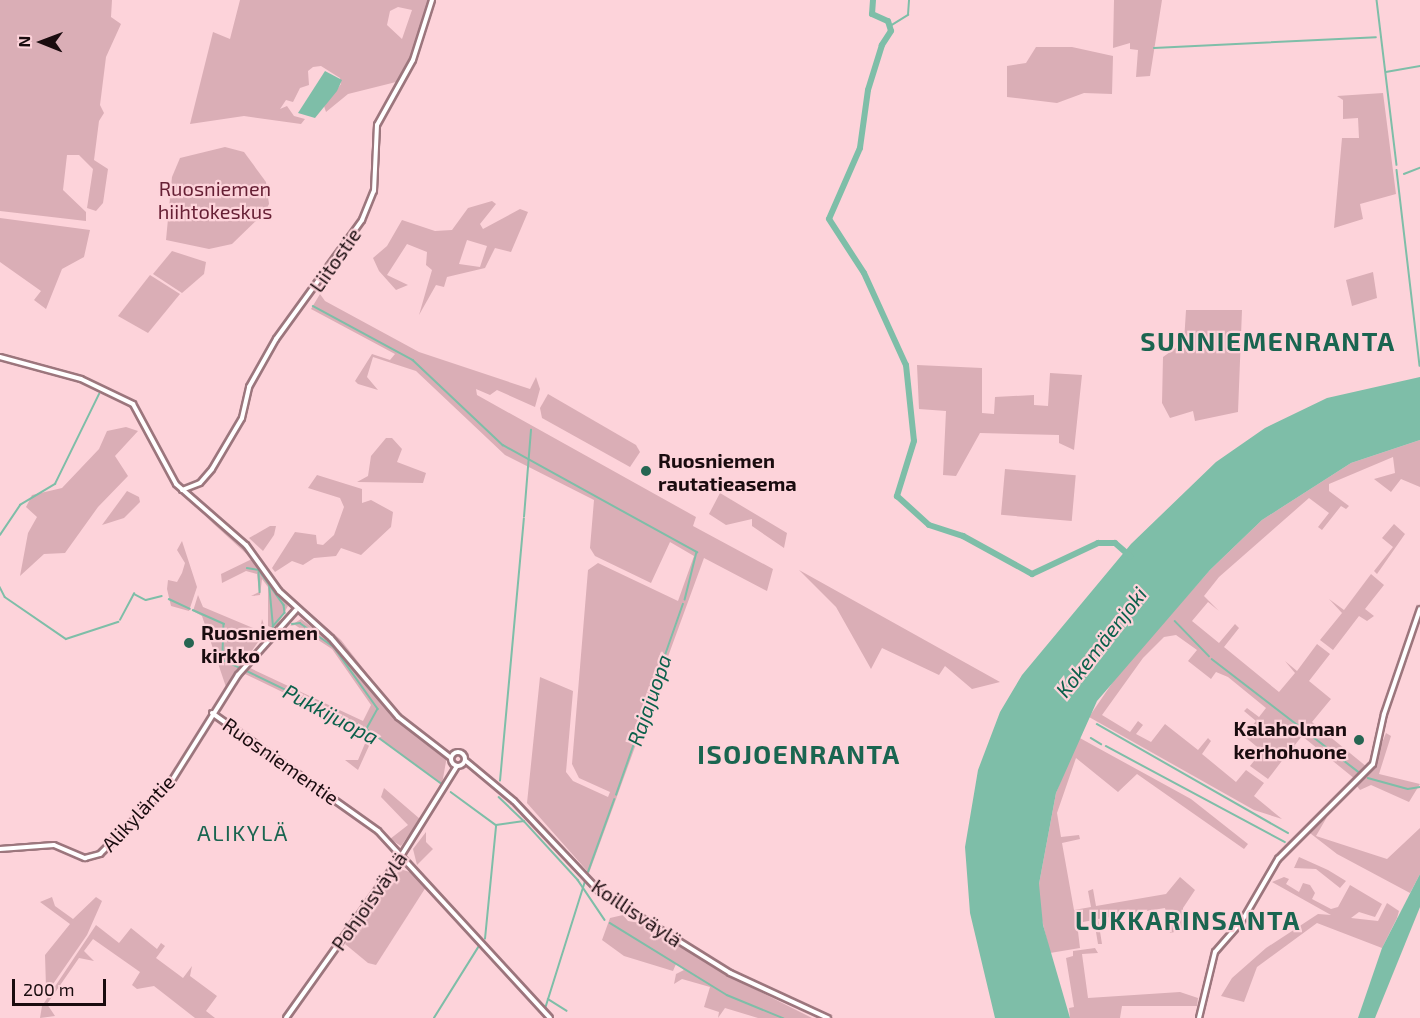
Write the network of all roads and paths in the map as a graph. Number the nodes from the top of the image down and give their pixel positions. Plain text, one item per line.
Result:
1 (432, 0) edge
2 (0, 357) edge
3 (181, 490) junction
4 (1420, 609) edge
5 (296, 610) junction
6 (212, 713) junction
7 (443, 750) junction
8 (456, 752) junction
9 (452, 760) junction
10 (466, 761) junction
11 (459, 766) junction
12 (474, 771) junction
13 (447, 780) junction
14 (0, 849) edge
15 (401, 856) junction
16 (821, 1017) edge
17 (1200, 1017) edge
18 (286, 1018) edge
19 (550, 1018) edge
20 (828, 1018) edge

1 - 3 street, Liitostie
2 - 3 street
3 - 5 street
4 - 17 street
5 - 6 street, Ruosniementie
5 - 7 street
6 - 14 street, Alikyläntie
6 - 15 street, Ruosniementie
7 - 8 street
7 - 9 street
8 - 9 street
8 - 10 street
9 - 11 street
9 - 13 street, Pohjoisväylä
10 - 11 street
10 - 12 street, Koillisväylä
11 - 12 street, Koillisväylä
11 - 13 street, Pohjoisväylä
12 - 16 street, Koillisväylä
13 - 15 street, Pohjoisväylä
15 - 18 street, Pohjoisväylä
15 - 19 street, Ruosniementie
16 - 20 street, Koillisväylä

